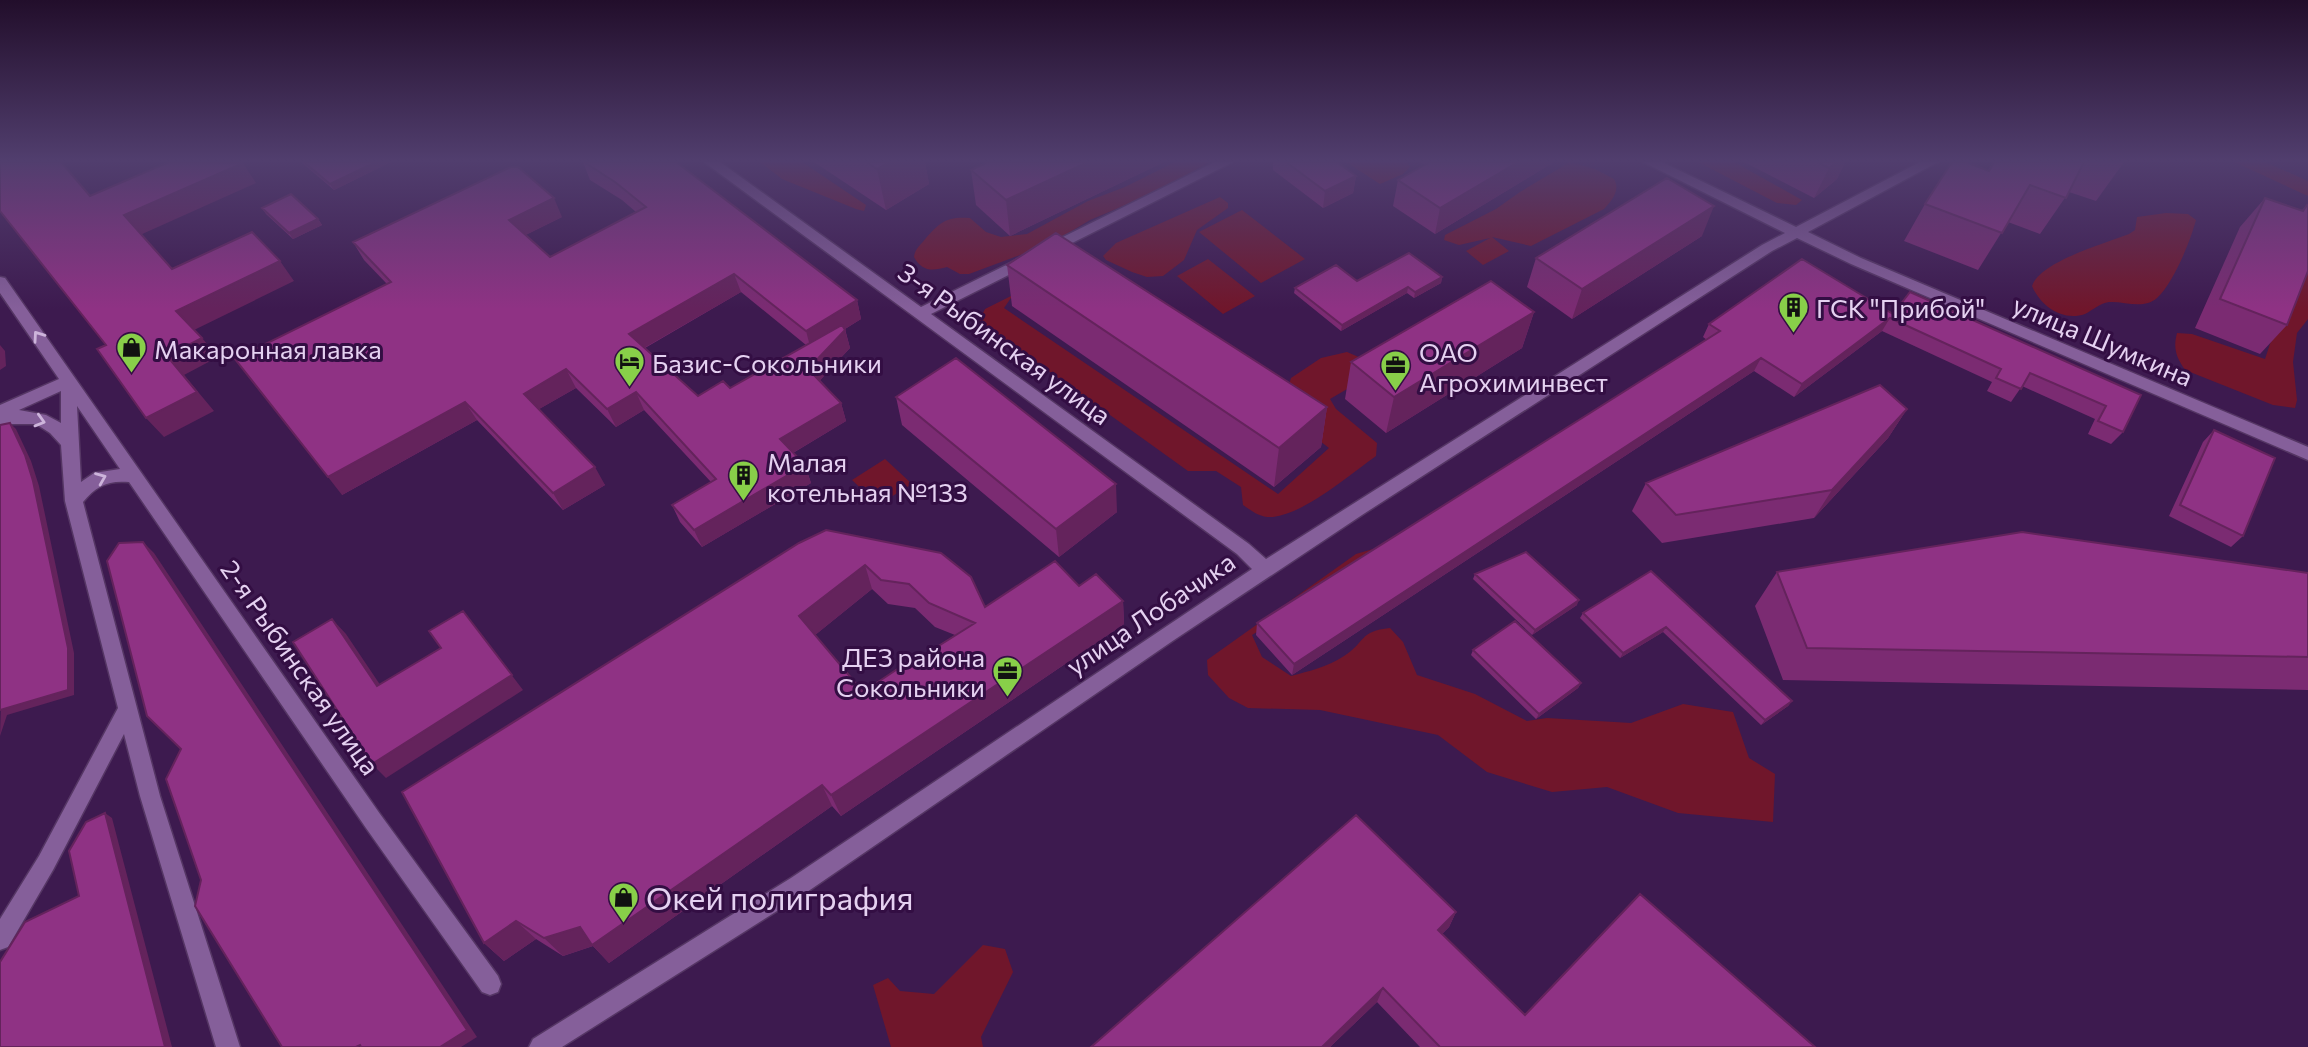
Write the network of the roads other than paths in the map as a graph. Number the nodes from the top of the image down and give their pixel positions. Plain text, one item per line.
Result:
1 (778, 211) edge
2 (1127, 211) edge
3 (1749, 211) edge
4 (1839, 211) edge
5 (1796, 234) junction
6 (0, 282) edge
7 (921, 313) junction
8 (69, 381) junction
9 (0, 412) edge
10 (0, 418) edge
11 (69, 444) junction
12 (2308, 454) edge
13 (136, 477) junction
14 (74, 501) junction
15 (1265, 569) junction
16 (128, 708) junction
17 (0, 939) edge
18 (490, 984) dead end
19 (228, 1047) edge
20 (541, 1047) edge

1 - 7 street, 3-я Рыбинская улица
2 - 7 street
3 - 5 street, улица Шумкина
4 - 5 street, улица Лобачика
5 - 12 street, улица Шумкина
5 - 15 street, улица Лобачика
8 -> 6 street, 2-я Рыбинская улица
7 - 15 street, 3-я Рыбинская улица
8 - 9 street
8 - 11 street
8 - 13 street, 2-я Рыбинская улица
10 -> 11 street
11 - 14 street
14 -> 13 street
13 - 18 street, 2-я Рыбинская улица
14 - 16 street
15 - 20 street, улица Лобачика
16 - 17 street
16 - 19 street

